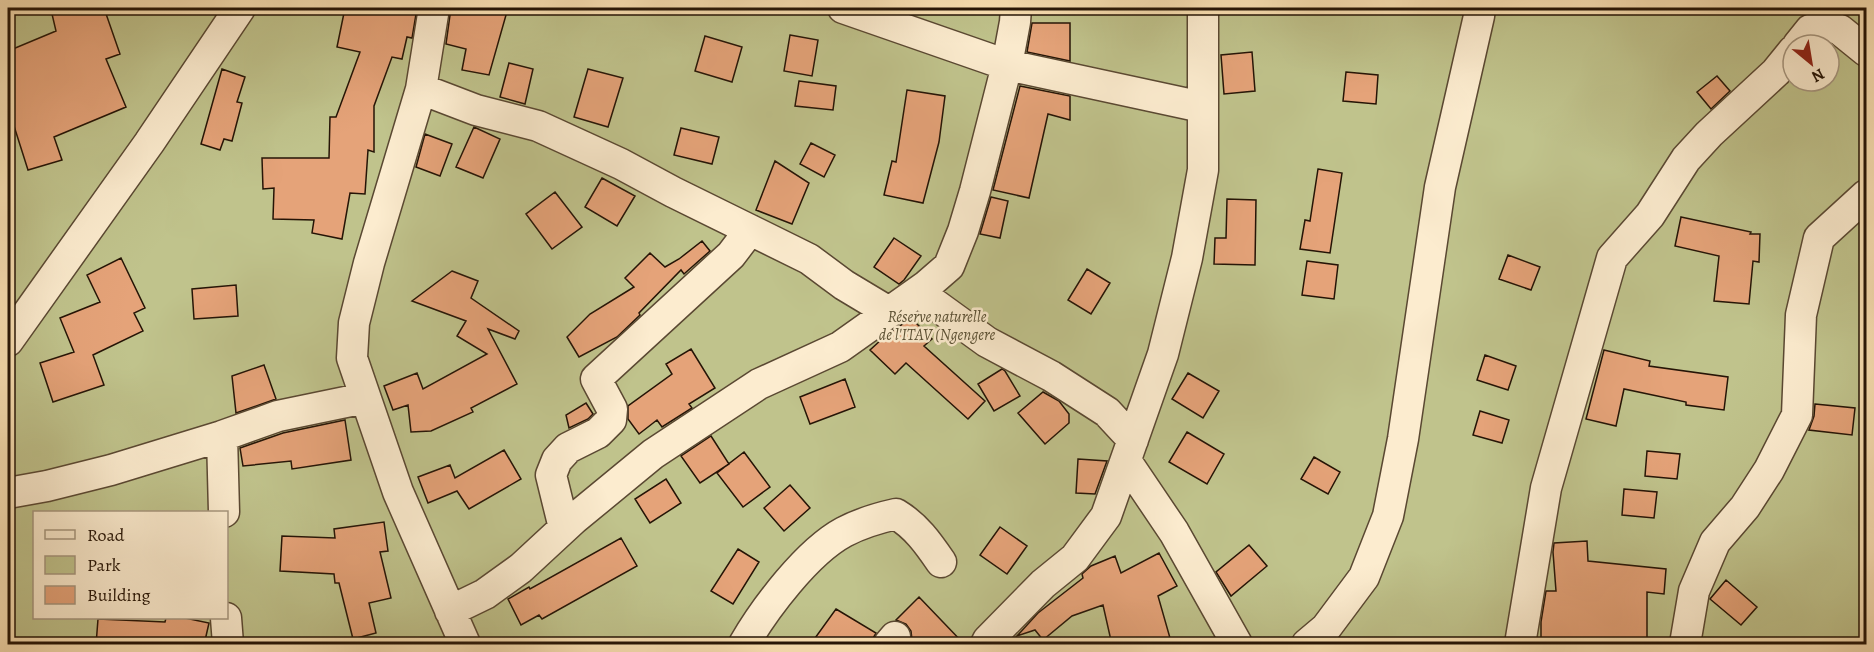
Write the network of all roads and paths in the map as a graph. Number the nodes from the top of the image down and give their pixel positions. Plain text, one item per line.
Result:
1 (240, 8) edge
2 (434, 8) edge
3 (843, 8) edge
4 (1016, 8) edge
5 (1203, 8) edge
6 (1480, 8) edge
7 (1808, 33) edge
8 (1866, 51) edge
9 (1008, 65) junction
10 (1781, 66) edge
11 (421, 89) junction
12 (1202, 107) junction
13 (1866, 195) edge
14 (750, 230) junction
15 (918, 292) junction
16 (889, 312) junction
17 (8, 341) edge
18 (365, 398) junction
19 (222, 436) junction
20 (1130, 450) junction
21 (8, 493) edge
22 (224, 511) edge
23 (564, 528) junction
24 (941, 562) dead end
25 (450, 611) junction
26 (226, 619) edge
27 (228, 645) edge
28 (465, 645) edge
29 (744, 645) edge
30 (986, 645) edge
31 (1237, 645) edge
32 (1307, 645) edge
33 (1520, 645) edge
34 (1685, 645) edge

1 - 17 street
2 - 11 street
3 - 9 street
4 - 9 street
5 - 12 street
6 - 32 street
7 - 8 street
9 - 12 street
9 - 15 street
10 - 33 street
11 - 14 street
11 - 18 street
12 - 20 street
13 - 34 street
14 - 16 street
14 - 23 street
15 - 16 street
15 - 20 street
16 - 23 street
18 - 19 street
18 - 25 street
19 - 21 street
19 - 22 street
20 - 30 street
20 - 31 street
23 - 25 street
24 - 29 street
25 - 28 street
26 - 27 street

